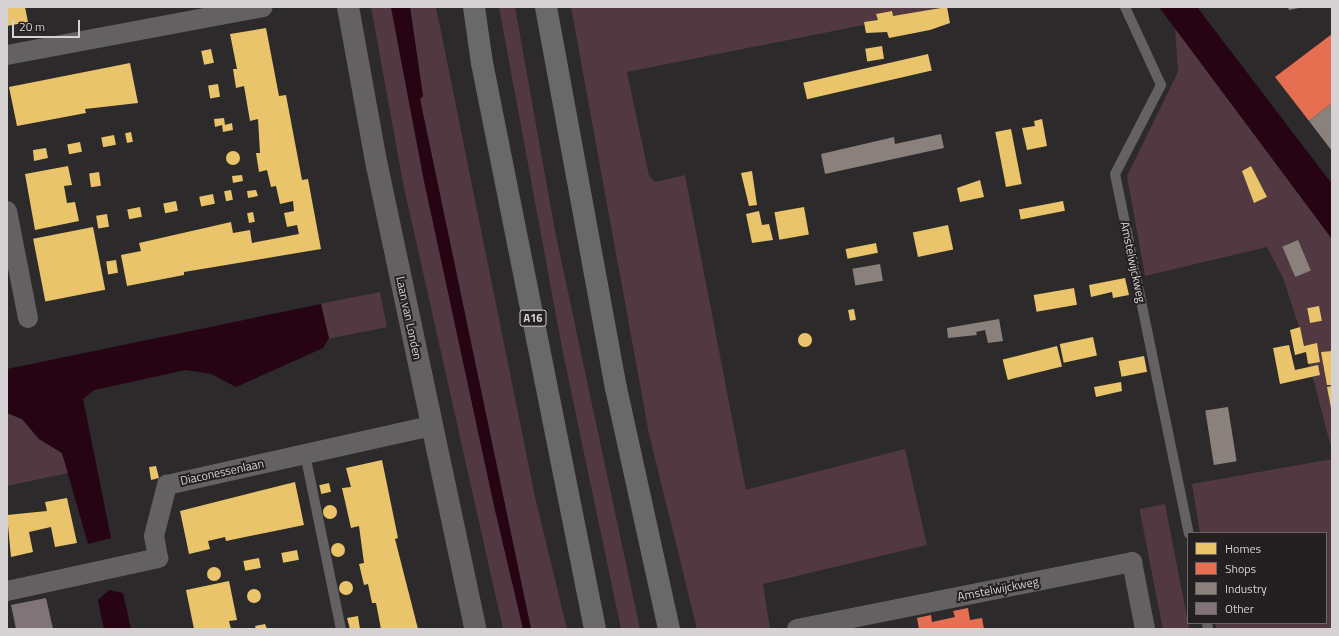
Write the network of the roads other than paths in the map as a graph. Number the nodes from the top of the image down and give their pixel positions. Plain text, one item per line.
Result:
1 (263, 7) edge
2 (348, 7) edge
3 (474, 7) edge
4 (546, 7) edge
5 (1125, 7) edge
6 (7, 55) edge
7 (7, 211) edge
8 (28, 318) dead end
9 (432, 426) junction
10 (305, 454) junction
11 (1189, 532) edge
12 (7, 591) edge
13 (341, 629) edge
14 (475, 629) edge
15 (595, 629) edge
16 (669, 629) edge
17 (797, 629) edge
18 (1145, 629) edge

1 - 6 street
2 - 9 street, Laan van Londen
3 - 15 highway, A16
4 - 16 highway
5 - 11 lane, Amstelwijckweg
7 - 8 street
9 - 10 street, Diaconessenlaan
9 - 14 street, Laan van Londen
10 - 12 street, Diaconessenlaan
10 - 13 lane
17 - 18 street, Amstelwijckweg

